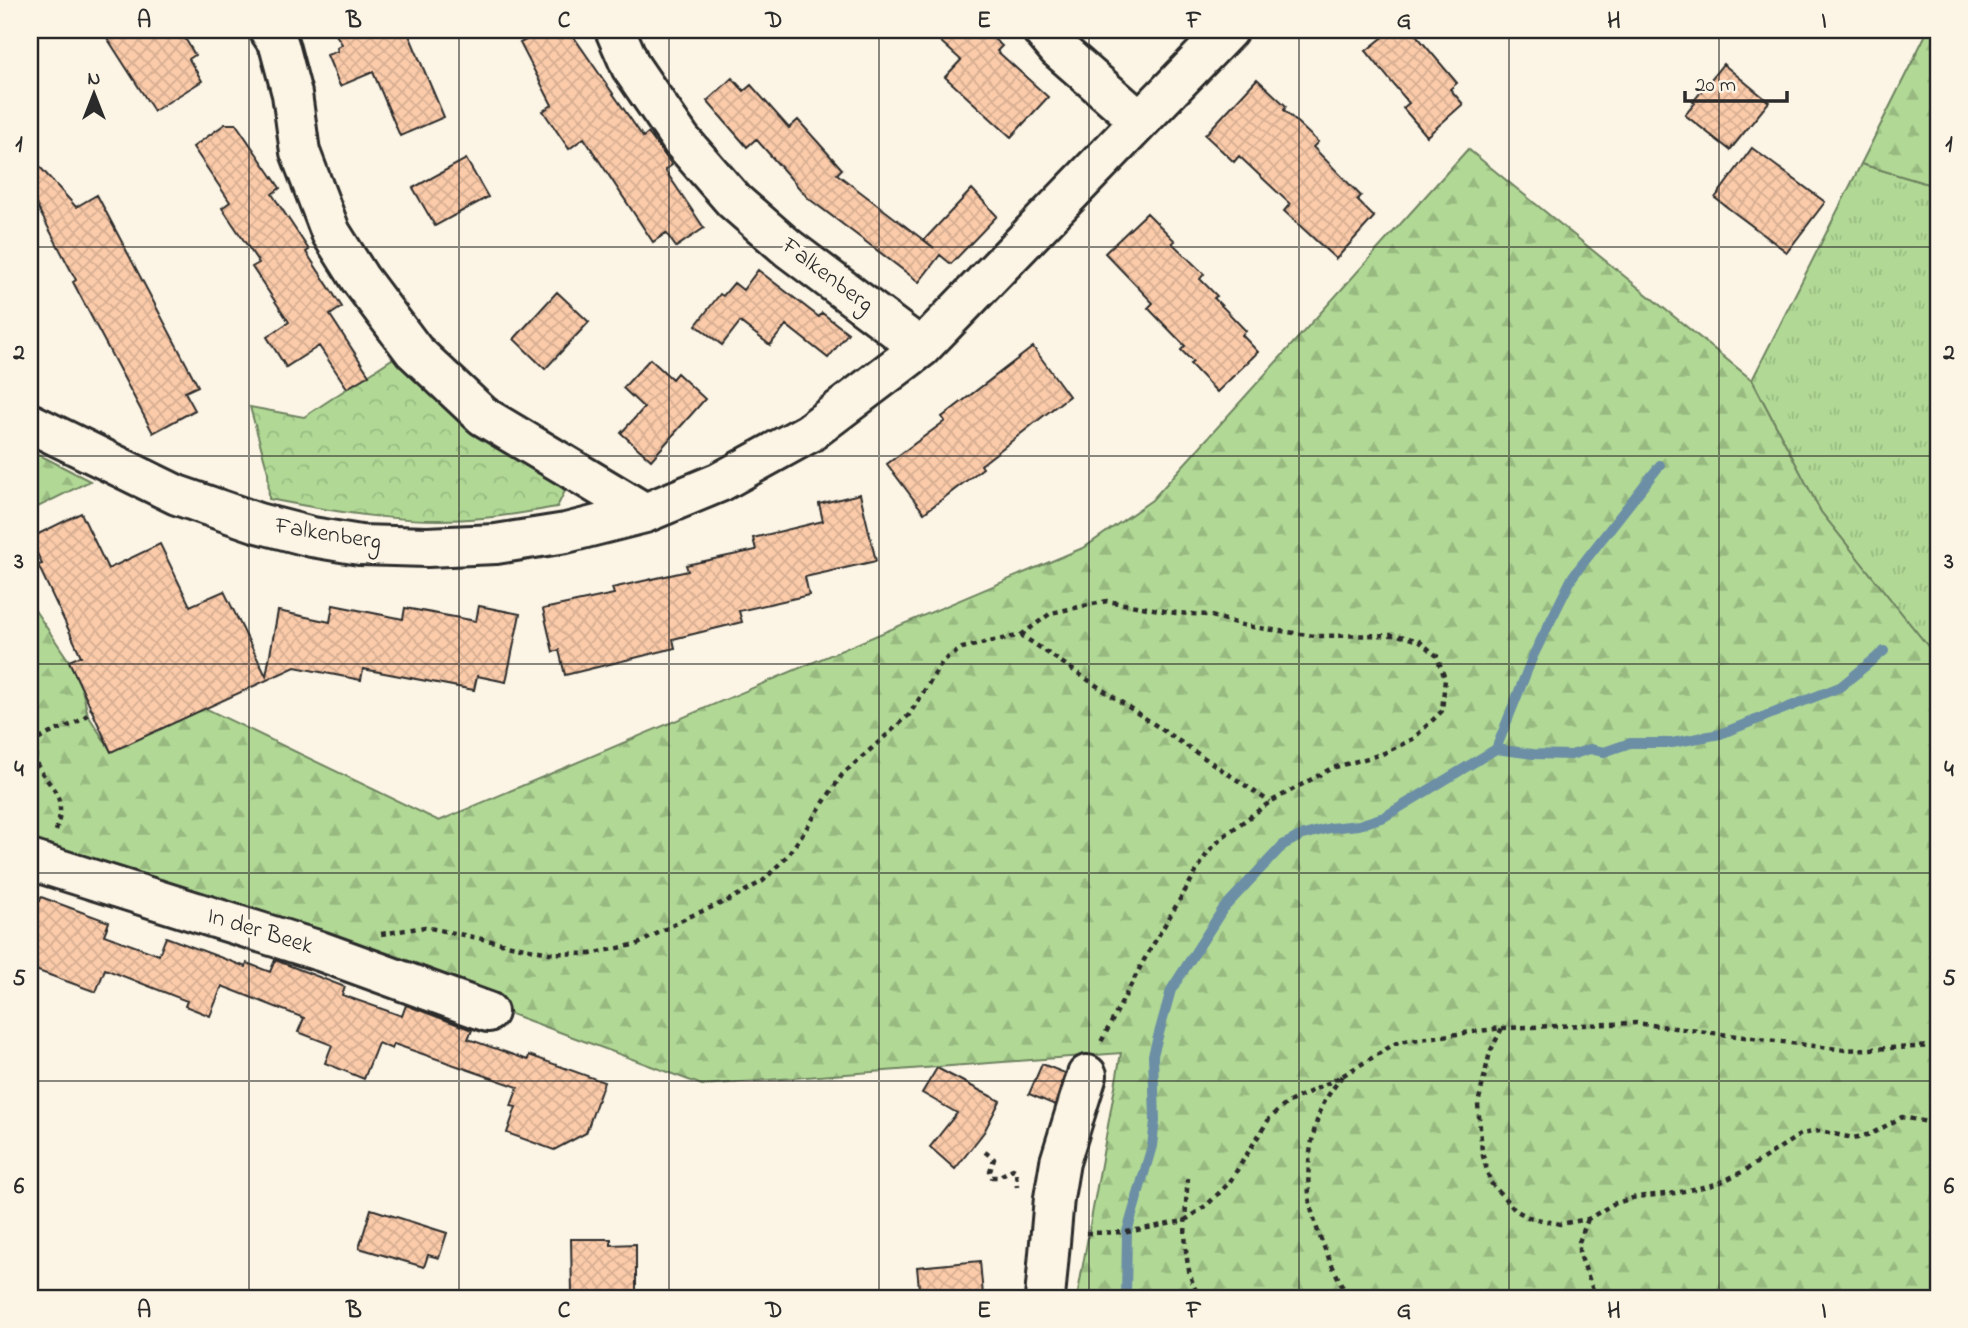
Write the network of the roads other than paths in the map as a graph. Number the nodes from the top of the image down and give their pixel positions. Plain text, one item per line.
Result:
1 (269, 30) edge
2 (615, 30) edge
3 (1042, 30) edge
4 (1228, 30) edge
5 (1140, 121) junction
6 (920, 348) junction
7 (30, 423) edge
8 (645, 513) junction
9 (37, 862) edge
10 (488, 1012) dead end
11 (1087, 1074) road end
12 (1045, 1298) edge

1 - 8 street
2 - 6 street, Falkenberg
3 - 5 street
4 - 5 street, Falkenberg
5 - 6 street, Falkenberg
6 - 8 street, Falkenberg
7 - 8 street, Falkenberg
9 - 10 street, In der Beek
11 - 12 street

